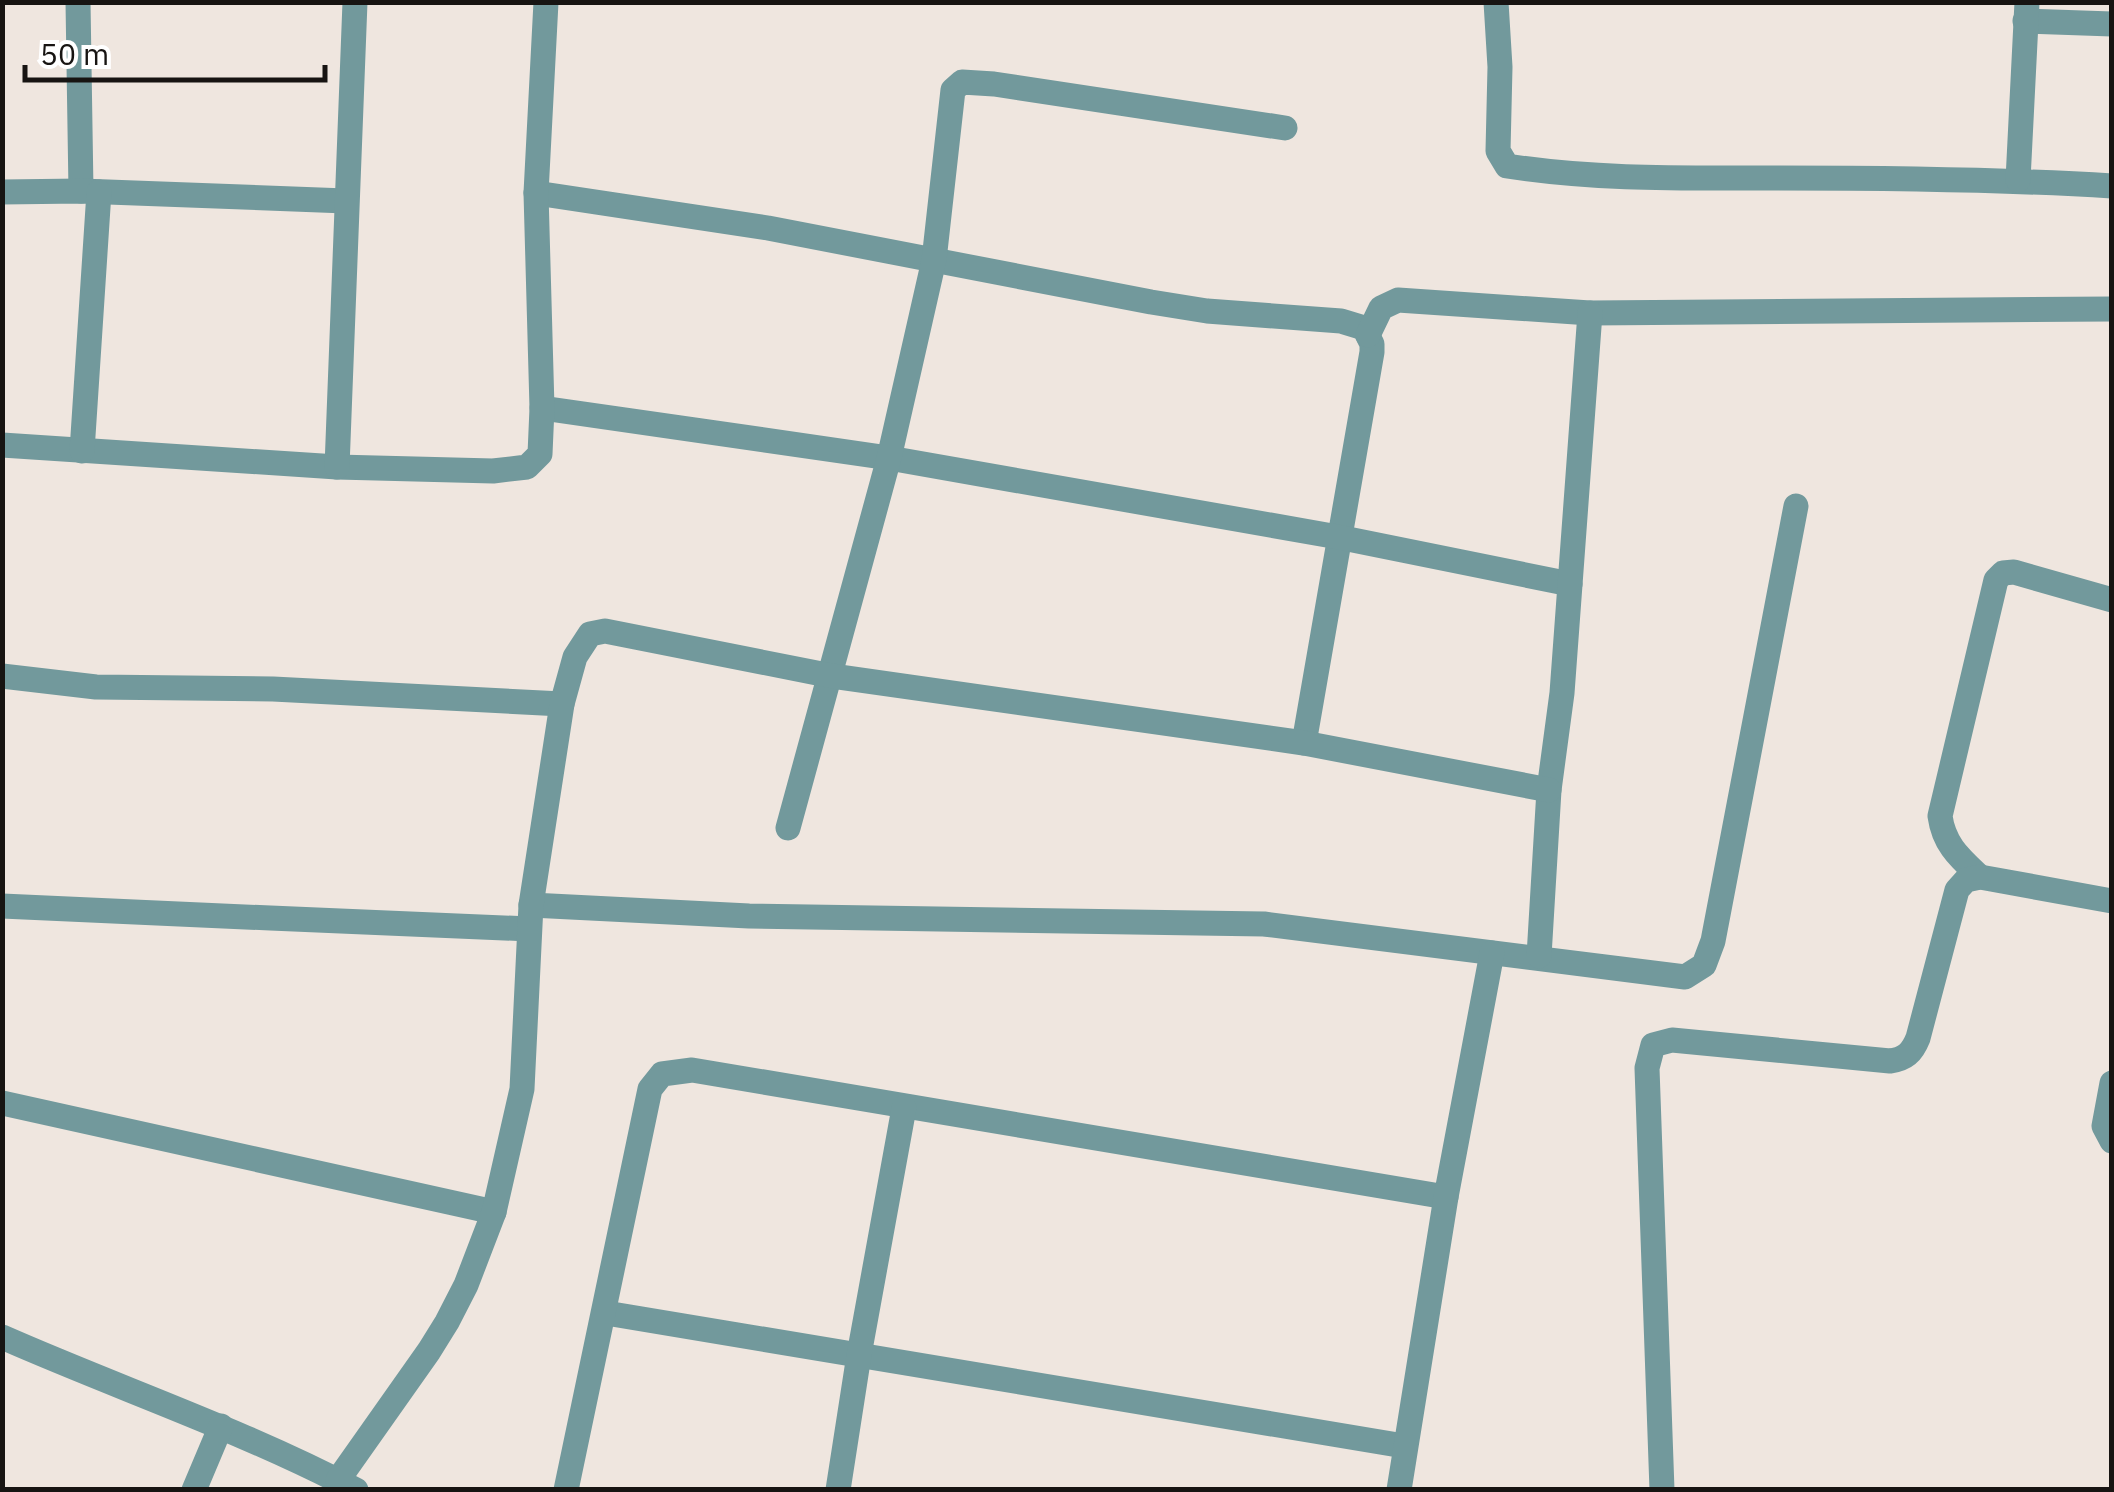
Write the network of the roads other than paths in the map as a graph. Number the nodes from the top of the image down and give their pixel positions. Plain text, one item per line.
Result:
1 (78, 2) edge
2 (355, 2) edge
3 (546, 2) edge
4 (1496, 2) edge
5 (2026, 12) edge
6 (2112, 24) edge
7 (1285, 128) dead end
8 (2018, 180) junction
9 (2112, 186) edge
10 (2, 192) edge
11 (90, 192) junction
12 (536, 193) junction
13 (346, 201) junction
14 (934, 260) junction
15 (2112, 309) edge
16 (1590, 312) junction
17 (1368, 334) junction
18 (542, 408) junction
19 (2, 445) edge
20 (82, 451) junction
21 (889, 458) junction
22 (337, 467) junction
23 (1796, 506) dead end
24 (1338, 537) junction
25 (1570, 584) junction
26 (2112, 600) edge
27 (2, 676) edge
28 (832, 676) junction
29 (562, 704) junction
30 (1304, 743) junction
31 (1549, 790) junction
32 (788, 828) dead end
33 (1980, 877) junction
34 (2112, 902) edge
35 (2, 906) edge
36 (530, 917) junction
37 (1492, 953) junction
38 (1538, 956) junction
39 (2112, 1084) edge
40 (2, 1102) edge
41 (904, 1108) junction
42 (2112, 1142) edge
43 (1446, 1197) junction
44 (494, 1212) junction
45 (606, 1312) junction
46 (2, 1337) edge
47 (859, 1355) junction
48 (221, 1426) junction
49 (1404, 1446) junction
50 (347, 1485) edge
51 (194, 1490) edge
52 (566, 1490) edge
53 (838, 1490) edge
54 (1399, 1490) edge
55 (1662, 1490) edge

1 - 11 street
2 - 13 street
3 - 12 street
4 - 8 street
5 - 6 street
5 - 8 street
7 - 14 street
8 - 9 street
10 - 11 street
11 - 13 street
11 - 20 street
12 - 14 street
12 - 18 street
13 - 22 street
14 - 17 street
14 - 21 street
15 - 16 street
16 - 17 street
16 - 25 street
17 - 24 street
18 - 21 street
18 - 22 street
19 - 20 street
20 - 22 street
21 - 24 street
21 - 28 street
23 - 38 street
24 - 25 street
24 - 30 street
25 - 31 street
26 - 33 street
27 - 29 street
28 - 29 street
28 - 30 street
28 - 32 street
29 - 36 street
30 - 31 street
31 - 38 street
33 - 34 street
33 - 55 street
35 - 36 street
36 - 37 street
36 - 44 street
37 - 38 street
37 - 43 street
39 - 42 street
40 - 44 street
41 - 43 street
41 - 45 street
41 - 47 street
43 - 49 street
44 - 50 street
45 - 47 street
45 - 52 street
46 - 48 street
47 - 49 street
47 - 53 street
48 - 50 street
48 - 51 street
49 - 54 street

